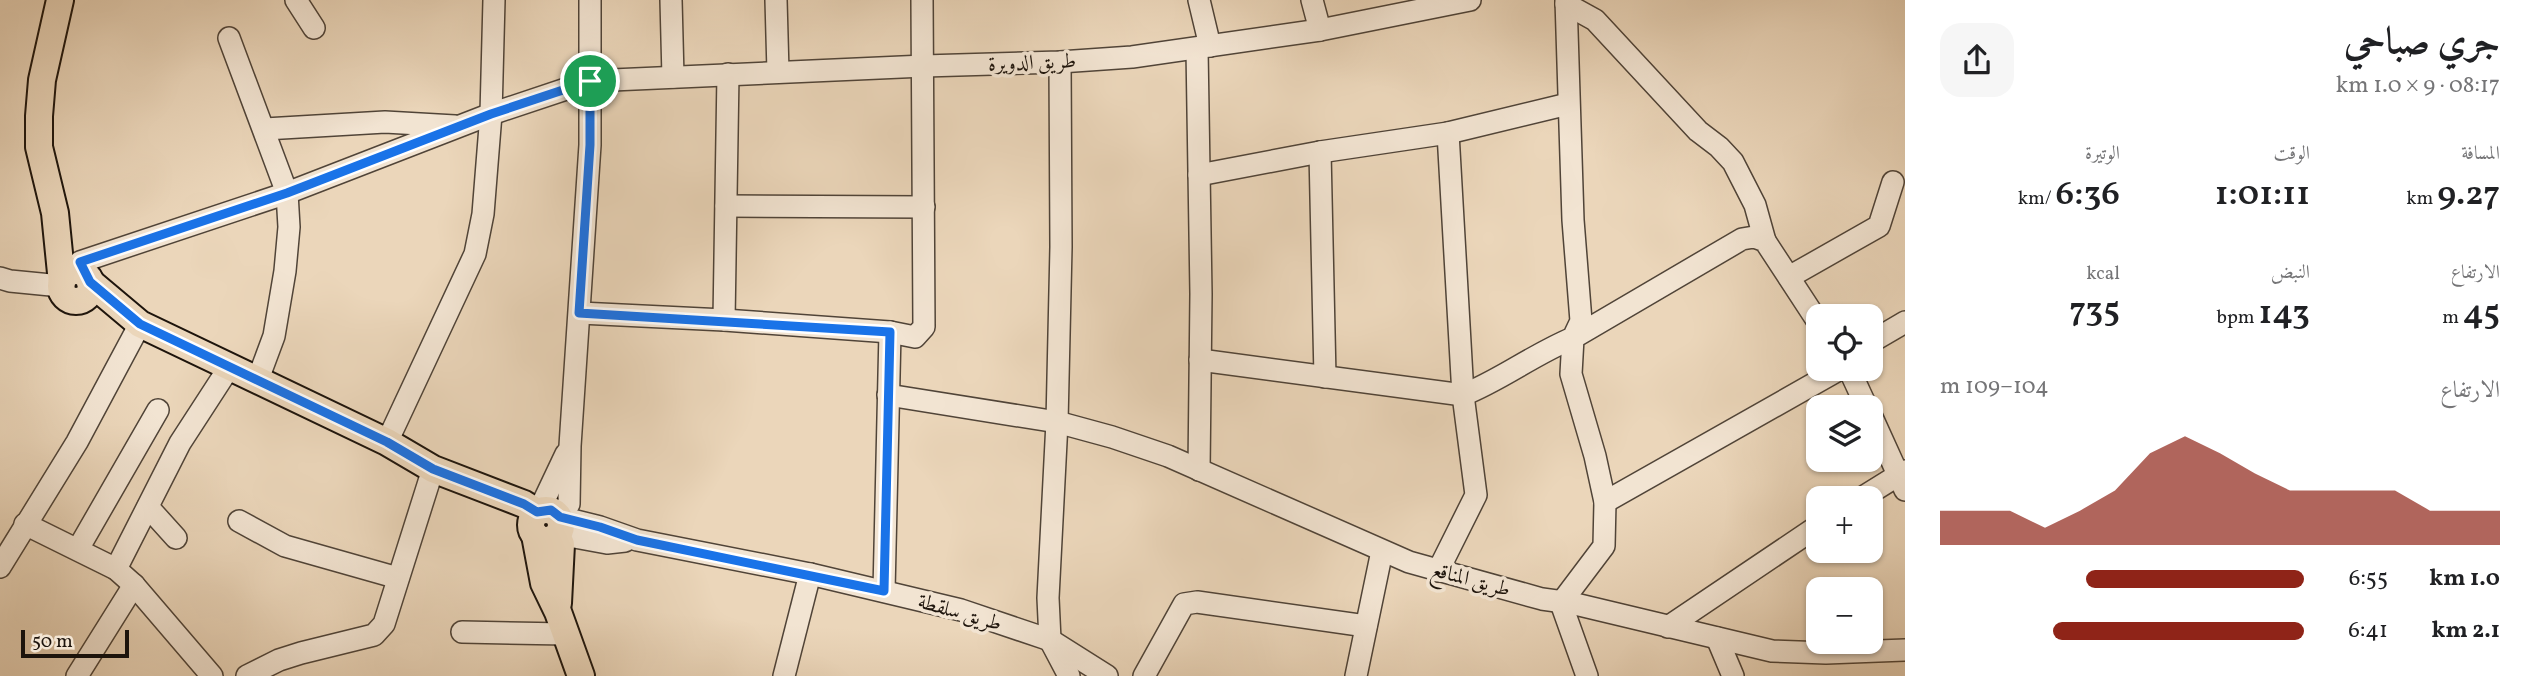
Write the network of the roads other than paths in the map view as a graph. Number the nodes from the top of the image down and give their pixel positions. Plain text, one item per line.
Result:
1 (60, 0) edge
2 (296, 0) edge
3 (494, 0) edge
4 (590, 0) edge
5 (671, 0) edge
6 (776, 0) edge
7 (922, 0) edge
8 (1199, 0) edge
9 (1312, 0) edge
10 (1470, 0) edge
11 (1566, 2) edge
12 (314, 28) dead end
13 (1320, 30) junction
14 (229, 38) dead end
15 (1204, 48) junction
16 (1060, 62) junction
17 (924, 66) junction
18 (778, 72) junction
19 (728, 74) junction
20 (673, 77) junction
21 (590, 81) junction
22 (1568, 104) junction
23 (491, 114) junction
24 (458, 126) junction
25 (264, 129) junction
26 (1448, 133) junction
27 (1320, 152) junction
28 (1199, 175) junction
29 (1893, 182) dead end
30 (287, 193) junction
31 (726, 206) junction
32 (924, 207) junction
33 (1765, 241) junction
34 (0, 278) edge
35 (1789, 278) junction
36 (76, 281) junction
37 (1806, 304) edge
38 (579, 313) junction
39 (134, 320) junction
40 (724, 320) junction
41 (1905, 322) edge
42 (890, 332) junction
43 (1883, 335) edge
44 (1573, 338) junction
45 (1200, 360) junction
46 (229, 366) junction
47 (1325, 377) junction
48 (258, 379) junction
49 (1819, 381) edge
50 (1463, 395) junction
51 (888, 396) junction
52 (158, 410) dead end
53 (1057, 422) junction
54 (1883, 439) edge
55 (387, 442) junction
56 (1199, 470) junction
57 (445, 474) junction
58 (1903, 478) edge
59 (1883, 488) edge
60 (1605, 502) junction
61 (148, 507) junction
62 (239, 521) dead end
63 (25, 524) junction
64 (547, 524) junction
65 (1806, 534) edge
66 (176, 538) dead end
67 (78, 549) junction
68 (1382, 551) junction
69 (0, 567) edge
70 (116, 569) junction
71 (1438, 571) junction
72 (810, 574) junction
73 (398, 578) junction
74 (134, 585) junction
75 (884, 591) junction
76 (1561, 603) junction
77 (562, 623) junction
78 (1366, 626) junction
79 (1668, 627) junction
80 (462, 632) dead end
81 (1717, 638) junction
82 (1050, 640) junction
83 (1905, 650) edge
84 (77, 676) edge
85 (212, 676) edge
86 (247, 676) edge
87 (581, 676) edge
88 (784, 676) edge
89 (1069, 676) edge
90 (1107, 676) edge
91 (1144, 676) edge
92 (1356, 676) edge
93 (1587, 676) edge
94 (1733, 676) edge

1 - 36 main road
2 - 12 street
3 - 23 street
4 - 21 street
5 - 20 street
6 - 18 street
7 - 17 street
8 - 15 street
9 - 13 street
10 - 13 street, طريق الدويرة
11 - 22 street
11 - 33 street
13 - 15 street, طريق الدويرة
14 - 25 street
15 - 16 street, طريق الدويرة
15 - 28 street
16 - 17 street, طريق الدويرة
16 - 53 street
17 - 18 street, طريق الدويرة
17 - 32 street
18 - 19 street, طريق الدويرة
19 - 20 street, طريق الدويرة
19 - 31 street
20 - 21 street, طريق الدويرة
21 - 23 street, طريق الدويرة
21 - 38 street
22 - 26 street
22 - 44 street
23 - 24 street, طريق الدويرة
23 - 55 street
24 - 25 street
24 - 30 street, طريق الدويرة
25 - 30 street
26 - 27 street
26 - 50 street
27 - 28 street
27 - 47 street
28 - 45 street
29 - 35 street
30 - 36 street, طريق الدويرة
30 - 48 street
31 - 32 street
31 - 40 street
32 - 42 street
33 - 35 street
33 - 44 street
34 - 36 street
35 - 37 street
36 - 39 main road
38 - 40 street
38 - 64 street
39 - 46 main road
39 - 63 street
40 - 42 street
41 - 43 street
42 - 51 street
44 - 50 street
44 - 60 street
45 - 47 street
45 - 56 street
46 - 48 main road
46 - 61 street
47 - 50 street
48 - 55 main road
49 - 60 street
50 - 71 street
51 - 53 street, طريق المناقع
51 - 75 street
52 - 67 street
53 - 56 street, طريق المناقع
53 - 82 street
54 - 58 street
55 - 57 main road
56 - 68 street, طريق المناقع
57 - 64 main road
57 - 73 street
58 - 59 street
60 - 76 street
61 - 66 street
61 - 70 street
62 - 73 street
63 - 67 street
63 - 69 street
64 - 72 street, طريق سلقطة
64 - 77 main road
65 - 79 street
67 - 70 street
68 - 71 street, طريق المناقع
68 - 78 street
70 - 74 street
71 - 76 street, طريق المناقع
72 - 75 street, طريق سلقطة
72 - 88 street
73 - 86 street
74 - 84 street
74 - 85 street
75 - 82 street, طريق سلقطة
76 - 79 street, طريق المناقع
76 - 93 street
77 - 80 street
77 - 87 main road
78 - 91 street
78 - 92 street
79 - 81 street, طريق المناقع
81 - 83 street, طريق المناقع
81 - 94 street
82 - 89 street
82 - 90 street, طريق سلقطة

